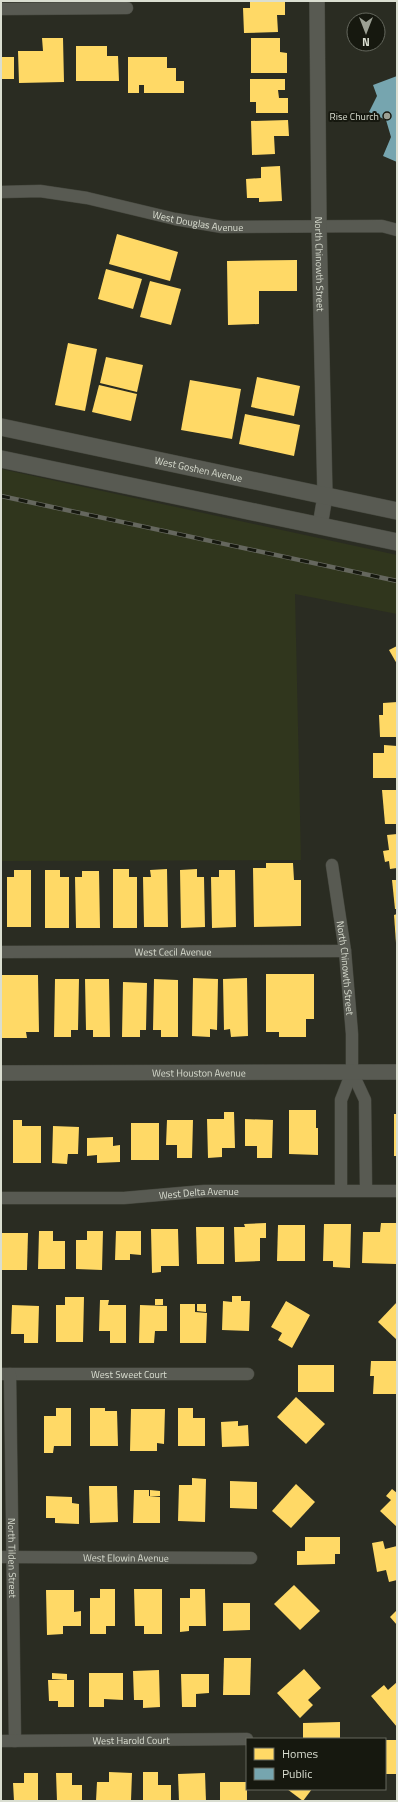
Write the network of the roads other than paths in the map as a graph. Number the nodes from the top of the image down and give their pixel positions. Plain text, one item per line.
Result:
1 (317, 1) edge
2 (127, 8) dead end
3 (1, 9) edge
4 (1, 192) edge
5 (319, 226) junction
6 (397, 230) edge
7 (1, 426) edge
8 (1, 459) edge
9 (325, 496) junction
10 (397, 511) edge
11 (320, 526) junction
12 (397, 542) edge
13 (332, 864) dead end
14 (345, 951) junction
15 (1, 952) edge
16 (352, 1072) junction
17 (397, 1072) edge
18 (1, 1073) edge
19 (366, 1189) junction
20 (341, 1190) junction
21 (397, 1191) edge
22 (1, 1198) edge
23 (6, 1374) edge
24 (248, 1374) dead end
25 (1, 1557) edge
26 (14, 1557) junction
27 (251, 1558) dead end
28 (246, 1739) edge
29 (1, 1741) edge
30 (15, 1741) junction

1 - 5 street, North Chinowth Street
2 - 3 street
4 - 5 street, West Douglas Avenue
5 - 6 street, West Douglas Avenue
5 - 9 street, North Chinowth Street
7 - 9 main road, West Goshen Avenue
8 - 11 main road
9 - 10 main road, West Goshen Avenue
9 - 11 street, North Chinowth Street
11 - 12 main road
13 - 14 street, North Chinowth Street
14 - 15 street, West Cecil Avenue
14 - 16 street, North Chinowth Street
16 - 17 street, West Houston Avenue
16 - 18 street, West Houston Avenue
16 - 19 street, North Chinowth Street
16 - 20 street, North Chinowth Street
19 - 20 street, West Delta Avenue
19 - 21 street, West Delta Avenue
20 - 22 street, West Delta Avenue
23 - 24 street, West Sweet Court
23 - 26 street, North Tilden Street
25 - 26 street, West Elowin Avenue
26 - 27 street, West Elowin Avenue
26 - 30 street, North Tilden Street
28 - 30 street, West Harold Court
29 - 30 street, West Harold Court

